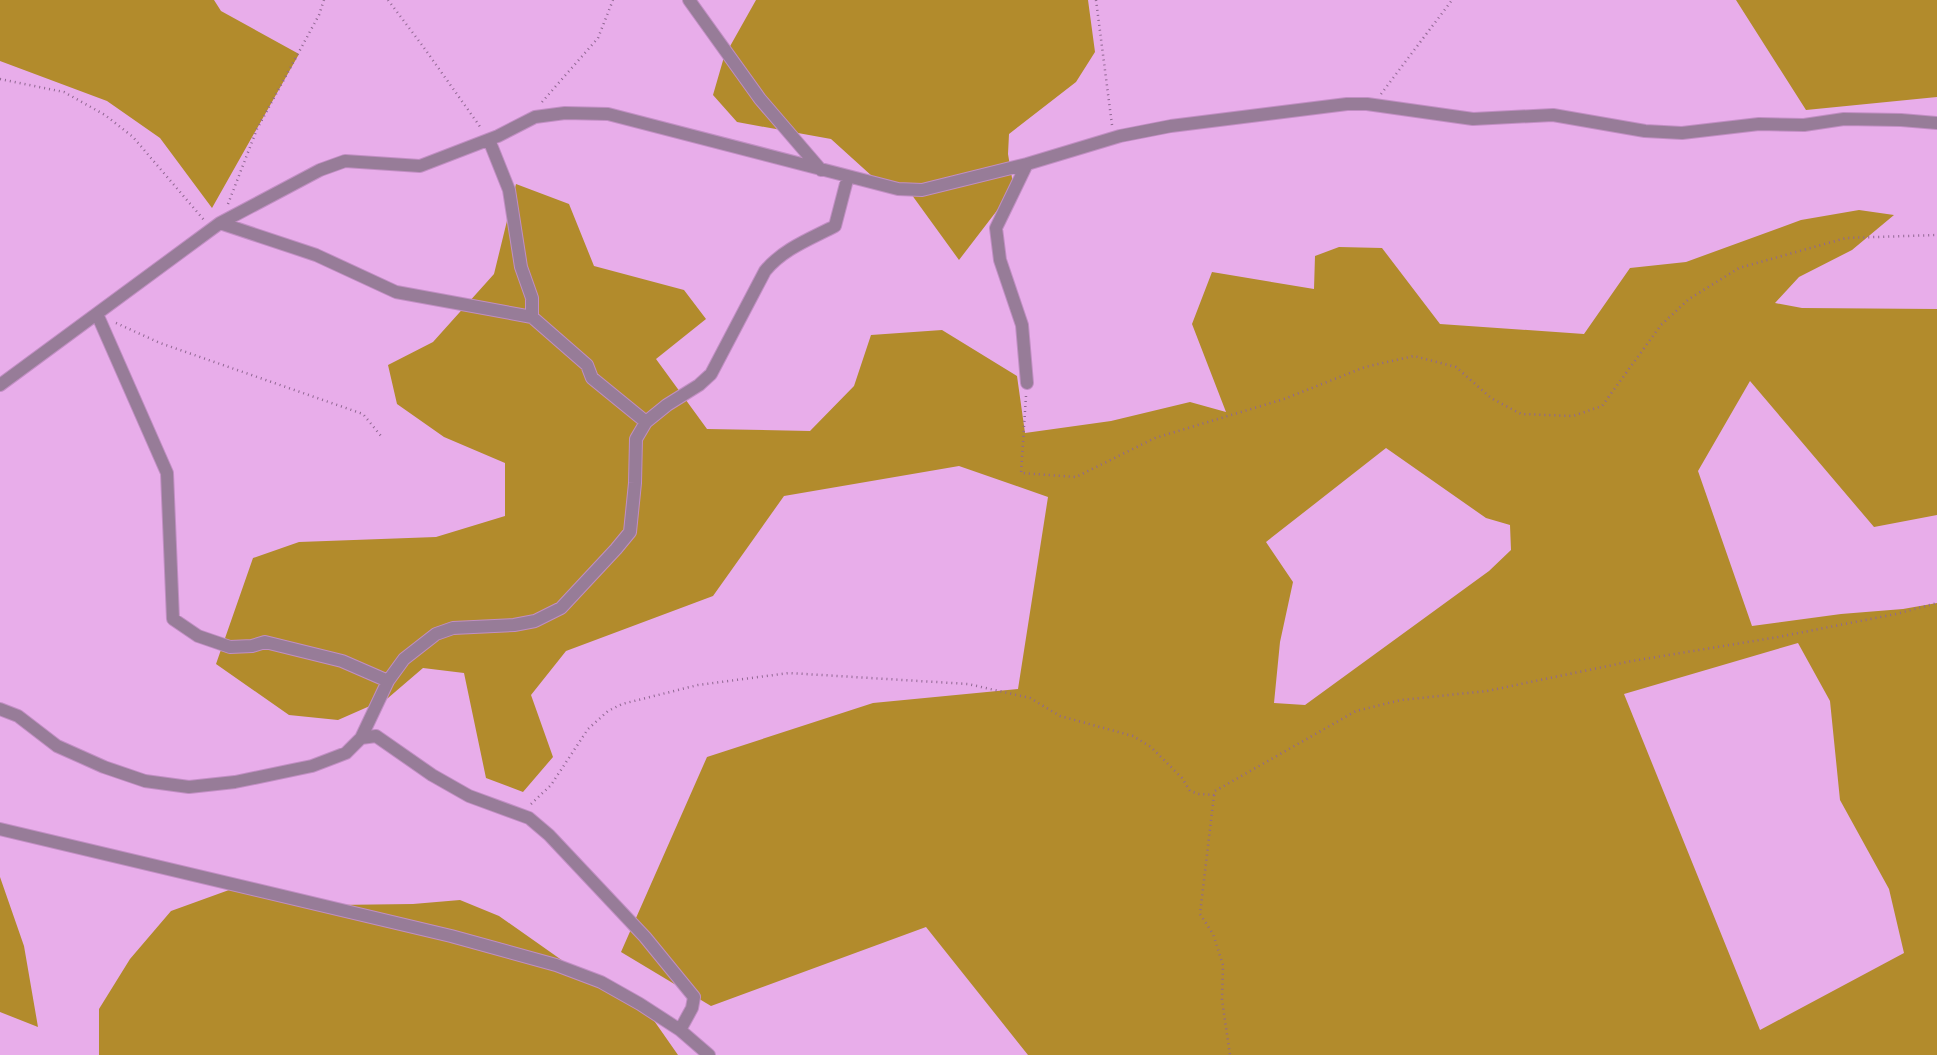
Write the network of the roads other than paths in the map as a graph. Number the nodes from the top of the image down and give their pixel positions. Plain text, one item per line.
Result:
1 (689, 0) edge
2 (1937, 123) edge
3 (489, 140) junction
4 (1028, 164) junction
5 (821, 170) junction
6 (848, 176) junction
7 (220, 223) junction
8 (97, 314) junction
9 (532, 317) junction
10 (1027, 383) road end
11 (0, 385) edge
12 (646, 422) junction
13 (388, 681) junction
14 (0, 709) edge
15 (361, 738) junction
16 (0, 829) edge
17 (680, 1030) junction
18 (709, 1055) edge

1 - 5 street
2 - 4 street
3 - 5 street
3 - 7 street
3 - 9 street
4 - 6 street
4 - 10 street
5 - 6 street
6 - 12 street
7 - 8 street
7 - 9 street
8 - 11 street
8 - 13 street
9 - 12 street
12 - 13 street
13 - 15 street
14 - 15 street
15 - 17 street
16 - 17 street
17 - 18 street

